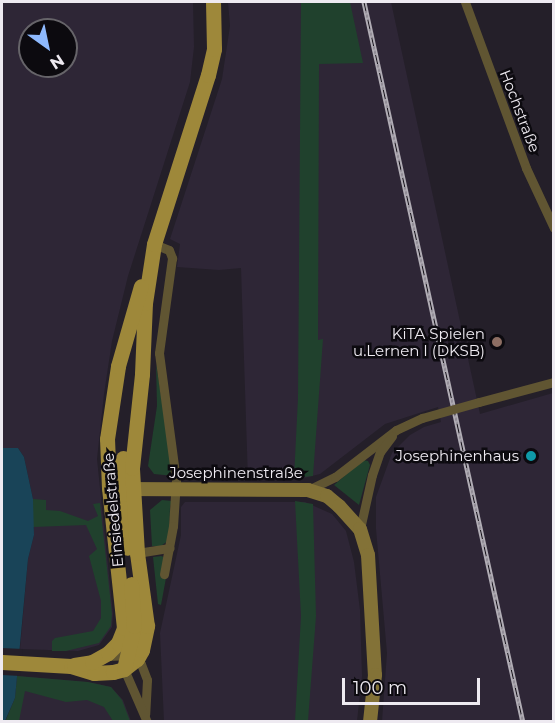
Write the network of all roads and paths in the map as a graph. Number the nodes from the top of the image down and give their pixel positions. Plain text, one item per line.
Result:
1 (213, 2) edge
2 (465, 2) edge
3 (554, 228) edge
4 (153, 250) junction
5 (554, 382) edge
6 (396, 430) junction
7 (121, 488) junction
8 (176, 490) junction
9 (301, 490) junction
10 (360, 529) junction
11 (170, 548) junction
12 (137, 553) junction
13 (164, 574) dead end
14 (105, 656) junction
15 (130, 661) junction
16 (2, 662) edge
17 (71, 666) junction
18 (146, 718) edge
19 (370, 722) edge

1 - 4 main road, Einsiedelstraße
2 - 3 street, Hochstraße
4 - 7 main road, Einsiedelstraße
4 - 7 main road, Einsiedelstraße
4 - 8 street
5 - 6 street, Josephinenstraße, bridge
6 - 9 street, Josephinenstraße
6 - 10 street
7 - 8 street, Josephinenstraße
7 - 12 main road, Einsiedelstraße
7 - 14 main road, Einsiedelstraße
7 - 15 main road, Einsiedelstraße
8 - 9 street, Josephinenstraße
8 - 11 street
9 - 10 street
10 - 19 street
11 - 12 street, Einsiedelstraße
11 - 13 street
12 - 15 main road, Einsiedelstraße
14 - 15 street
14 - 17 main road
15 - 17 main road
15 - 18 street, Einsiedelstraße
15 - 18 street, Einsiedelstraße
16 - 17 main road

